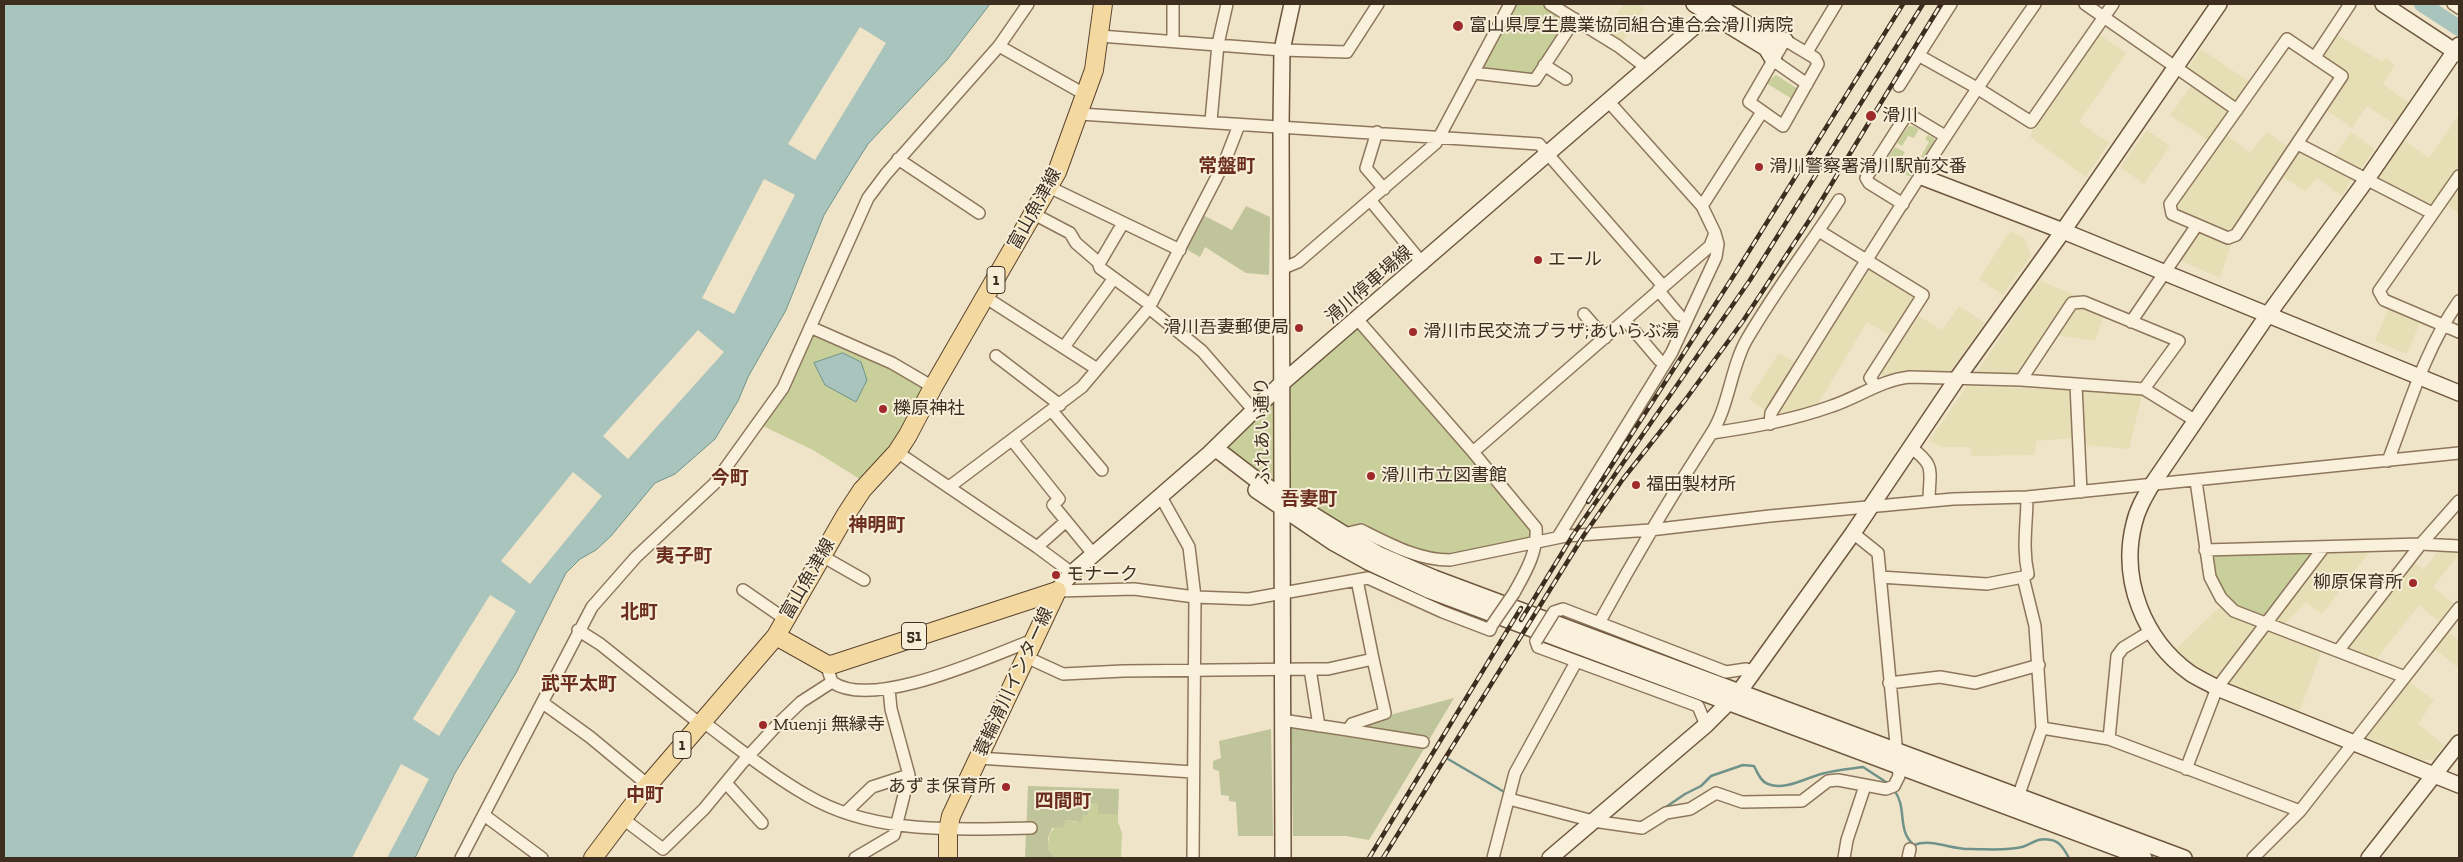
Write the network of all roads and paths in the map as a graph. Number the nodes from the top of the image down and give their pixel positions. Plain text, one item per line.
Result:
1 (1028, 4) edge
2 (1103, 4) edge
3 (1173, 4) edge
4 (1227, 4) edge
5 (1292, 4) edge
6 (1378, 4) edge
7 (1510, 4) edge
8 (1550, 4) edge
9 (1694, 4) edge
10 (1836, 4) edge
11 (1951, 4) edge
12 (2035, 4) edge
13 (2085, 4) edge
14 (2113, 4) edge
15 (2220, 4) edge
16 (2350, 4) edge
17 (2383, 4) edge
18 (2453, 4) edge
19 (1714, 6) edge
20 (2459, 8) edge
21 (2104, 17) junction
22 (1575, 19) junction
23 (1100, 36) junction
24 (1173, 40) junction
25 (1785, 40) junction
26 (1218, 44) junction
27 (999, 46) junction
28 (1282, 50) junction
29 (2458, 50) edge
30 (1807, 52) junction
31 (1918, 55) junction
32 (2315, 57) junction
33 (1774, 61) junction
34 (1544, 65) junction
35 (2174, 68) junction
36 (1648, 69) junction
37 (1474, 73) junction
38 (1566, 79) dead end
39 (1807, 84) junction
40 (1899, 86) dead end
41 (1977, 88) junction
42 (1086, 96) junction
43 (1609, 102) junction
44 (2237, 110) junction
45 (1762, 112) junction
46 (1080, 114) junction
47 (1211, 121) junction
48 (1239, 125) junction
49 (1280, 126) junction
50 (1376, 132) junction
51 (1439, 136) junction
52 (1945, 136) junction
53 (2298, 144) junction
54 (1549, 154) junction
55 (898, 160) junction
56 (2459, 176) edge
57 (1922, 177) junction
58 (2367, 179) junction
59 (1049, 187) junction
60 (1384, 189) junction
61 (1370, 200) junction
62 (1839, 200) dead end
63 (1903, 204) junction
64 (1702, 206) junction
65 (979, 213) dead end
66 (2432, 213) junction
67 (1034, 214) junction
68 (1123, 223) junction
69 (2197, 225) junction
70 (1819, 230) junction
71 (2063, 231) junction
72 (1715, 233) junction
73 (1180, 250) junction
74 (1867, 259) junction
75 (1099, 264) junction
76 (1423, 264) junction
77 (1281, 269) junction
78 (2163, 274) junction
79 (1114, 278) junction
80 (1661, 288) junction
81 (985, 297) junction
82 (2459, 301) edge
83 (1149, 308) junction
84 (1584, 314) dead end
85 (1679, 315) dead end
86 (2268, 316) junction
87 (1358, 320) junction
88 (1626, 320) junction
89 (2131, 322) junction
90 (2442, 325) junction
91 (810, 327) junction
92 (2459, 332) edge
93 (1605, 338) junction
94 (1064, 347) junction
95 (996, 356) dead end
96 (1659, 360) dead end
97 (1097, 369) junction
98 (2420, 377) junction
99 (1956, 380) junction
100 (2021, 380) junction
101 (1281, 384) junction
102 (1875, 385) junction
103 (2076, 385) junction
104 (934, 387) junction
105 (2144, 389) junction
106 (2459, 393) edge
107 (1056, 408) junction
108 (1255, 412) junction
109 (2196, 421) junction
110 (1770, 424) junction
111 (1712, 433) junction
112 (1012, 440) junction
113 (1910, 447) junction
114 (1212, 451) junction
115 (898, 452) junction
116 (1473, 452) junction
117 (2459, 453) edge
118 (2388, 461) junction
119 (1102, 470) dead end
120 (2196, 481) junction
121 (949, 486) junction
122 (2151, 486) junction
123 (2081, 492) junction
124 (1161, 496) junction
125 (2027, 497) junction
126 (2459, 500) edge
127 (1283, 502) junction
128 (1929, 502) junction
129 (1870, 507) junction
130 (1064, 523) dead end
131 (1650, 530) junction
132 (1853, 533) junction
133 (1344, 534) junction
134 (1558, 537) junction
135 (1537, 540) junction
136 (2421, 544) junction
137 (2459, 546) edge
138 (1037, 547) junction
139 (2324, 547) junction
140 (2205, 550) junction
141 (1094, 555) junction
142 (822, 556) junction
143 (1072, 573) junction
144 (1880, 577) junction
145 (2023, 578) junction
146 (864, 580) dead end
147 (1356, 580) junction
148 (743, 590) dead end
149 (1057, 591) junction
150 (1282, 594) junction
151 (1194, 597) junction
152 (2458, 612) edge
153 (785, 619) junction
154 (1599, 623) junction
155 (2266, 624) junction
156 (578, 630) junction
157 (2151, 630) junction
158 (776, 636) junction
159 (1034, 640) junction
160 (2338, 650) junction
161 (1026, 657) junction
162 (1373, 659) junction
163 (1576, 662) junction
164 (826, 664) junction
165 (2038, 665) junction
166 (1194, 669) junction
167 (1282, 669) junction
168 (1310, 669) junction
169 (1754, 671) junction
170 (2405, 677) junction
171 (832, 682) junction
172 (1889, 683) junction
173 (2217, 688) junction
174 (890, 689) junction
175 (1735, 697) junction
176 (543, 703) junction
177 (1282, 720) junction
178 (702, 721) junction
179 (1706, 725) junction
180 (1319, 726) junction
181 (2042, 728) junction
182 (1348, 730) junction
183 (2109, 739) junction
184 (1424, 742) dead end
185 (2353, 743) junction
186 (2459, 743) edge
187 (748, 756) junction
188 (978, 758) junction
189 (1898, 758) junction
190 (2186, 769) junction
191 (1193, 772) junction
192 (909, 775) junction
193 (2433, 776) junction
194 (726, 782) junction
195 (648, 785) junction
196 (1865, 786) junction
197 (2459, 786) edge
198 (2018, 797) junction
199 (1509, 799) junction
200 (2300, 811) junction
201 (846, 812) junction
202 (484, 816) junction
203 (622, 818) junction
204 (1594, 821) junction
205 (762, 823) dead end
206 (898, 825) junction
207 (1031, 828) dead end
208 (948, 830) junction
209 (460, 858) edge
210 (542, 858) edge
211 (593, 858) edge
212 (855, 858) edge
213 (948, 858) edge
214 (1193, 858) edge
215 (1283, 858) edge
216 (1493, 858) edge
217 (1550, 858) edge
218 (1844, 858) edge
219 (2144, 858) edge
220 (2184, 858) edge
221 (2253, 858) edge
222 (2369, 858) edge

1 - 27 street
2 - 23 main road, 富山魚津線 / 1
3 - 24 street
4 - 26 street
5 - 28 street, ふれあい通り
6 - 28 street
7 - 37 street
8 - 22 street
9 - 19 street
10 - 30 street
11 - 31 street
12 - 41 street
13 - 21 street
14 - 21 street
15 - 35 street
16 - 32 street
17 - 29 street
18 - 20 street
19 - 25 street
19 - 33 street
19 - 36 street, 滑川停車場線
21 - 35 street
21 - 41 street
22 - 34 street
22 - 36 street
23 - 24 street
23 - 42 main road, 富山魚津線 / 1
24 - 26 street
25 - 30 street
25 - 33 street
26 - 28 street
26 - 47 street
27 - 42 street
27 - 55 street
28 - 49 street, ふれあい通り
29 - 58 street
30 - 39 street
31 - 40 street
31 - 41 street
32 - 44 street
32 - 53 street
33 - 39 street
33 - 45 street
34 - 37 street
34 - 38 street
35 - 44 street
35 - 71 street
36 - 43 street, 滑川停車場線
37 - 51 street
39 - 45 street
41 - 52 street
42 - 46 main road, 富山魚津線 / 1
43 - 54 street, 滑川停車場線
43 - 64 street
44 - 69 street
45 - 64 street
46 - 47 street
46 - 59 main road, 富山魚津線 / 1
47 - 48 street
48 - 49 street
48 - 73 street
49 - 50 street
49 - 77 street, ふれあい通り
50 - 51 street
50 - 60 street
51 - 54 street
51 - 60 street
52 - 57 street
52 - 63 street
53 - 58 street
53 - 69 street
54 - 76 street, 滑川停車場線
54 - 80 street
55 - 65 street
55 - 91 street
56 - 66 street
57 - 63 street
57 - 71 street
58 - 66 street
58 - 86 street
59 - 67 main road, 富山魚津線 / 1
59 - 68 street
60 - 61 street
61 - 76 street
61 - 77 street
62 - 70 street
63 - 74 street
64 - 72 street
66 - 90 street
67 - 75 street
67 - 81 main road, 富山魚津線 / 1
68 - 73 street
68 - 75 street
69 - 78 street
70 - 74 street
70 - 111 street
71 - 78 street
71 - 99 street
72 - 80 street
72 - 134 street
73 - 83 street
74 - 102 street
74 - 110 street
75 - 79 street
76 - 87 street, 滑川停車場線
77 - 101 street, ふれあい通り
78 - 86 street
78 - 89 street
79 - 83 street
79 - 94 street
80 - 85 street
80 - 88 street
81 - 94 street
81 - 104 main road, 富山魚津線 / 1
82 - 90 street
83 - 97 street
83 - 108 street
84 - 93 street
86 - 98 street
86 - 109 street
87 - 101 street, 滑川停車場線
87 - 116 street
88 - 93 street
88 - 96 street
89 - 100 street
89 - 105 street
90 - 92 street
90 - 98 street
91 - 104 street
91 - 156 street
93 - 116 street
94 - 97 street
95 - 107 street
97 - 107 street
98 - 106 street
98 - 118 street
99 - 100 street
99 - 102 street
99 - 113 street
100 - 103 street
101 - 108 street, 滑川停車場線
101 - 127 street, ふれあい通り
102 - 110 street
103 - 105 street
103 - 123 street
104 - 115 main road, 富山魚津線 / 1
105 - 109 street
107 - 112 street
107 - 119 street
108 - 114 street, 滑川停車場線
109 - 122 street
110 - 111 street
111 - 131 street
112 - 121 street
112 - 141 street
113 - 128 street
113 - 129 street
114 - 124 street, 滑川停車場線
114 - 127 street
115 - 121 street
115 - 142 main road, 富山魚津線 / 1
116 - 135 street
117 - 118 street
118 - 120 street
120 - 122 street
120 - 140 street
121 - 138 street
122 - 123 street
122 - 157 street
123 - 125 street
124 - 141 street, 滑川停車場線
124 - 151 street
125 - 128 street
125 - 145 street
126 - 136 street
127 - 133 street
127 - 150 street, ふれあい通り
127 - 175 street
128 - 129 street
129 - 131 street
129 - 132 street
130 - 138 street
131 - 134 street
131 - 154 street
132 - 144 street
132 - 169 street
133 - 135 street
133 - 175 street
134 - 135 street
135 - 147 street, bridge
136 - 137 street
136 - 139 street
136 - 160 street
138 - 143 street
139 - 140 street
139 - 155 street
140 - 155 street
141 - 143 street, 滑川停車場線
142 - 146 street
142 - 153 main road, 富山魚津線 / 1
143 - 149 street, 滑川停車場線
144 - 145 street
144 - 172 street
145 - 165 street
147 - 150 street
147 - 162 street
148 - 153 street
149 - 151 street
149 - 159 main road, 蓑輪滑川インター線
149 - 164 main road, 蓑輪滑川インター線 / 51
150 - 151 street
150 - 167 street, ふれあい通り
151 - 166 street
152 - 170 street
153 - 158 main road, 富山魚津線 / 1
154 - 163 street, bridge
154 - 169 street
155 - 160 street
155 - 173 street
156 - 176 street
156 - 178 street
157 - 173 street
157 - 183 street
158 - 164 main road
158 - 178 main road, 富山魚津線 / 1
159 - 161 main road, 蓑輪滑川インター線
159 - 174 street
160 - 170 street
161 - 166 street
161 - 188 main road, 蓑輪滑川インター線
162 - 168 street
162 - 182 street
163 - 179 street
163 - 199 street
164 - 171 street
165 - 172 street
165 - 181 street
166 - 167 street
166 - 191 street
167 - 168 street
167 - 177 street, ふれあい通り
168 - 180 street
169 - 175 street
170 - 185 street
171 - 174 street
171 - 187 street
172 - 189 street
173 - 185 street
173 - 190 street
174 - 192 street
175 - 179 street
175 - 189 street
176 - 195 street
176 - 202 street
177 - 180 street
177 - 215 street, ふれあい通り
178 - 187 street
178 - 195 main road, 富山魚津線 / 1
179 - 204 street
180 - 182 street
181 - 183 street
181 - 198 street
182 - 184 street
183 - 190 street
185 - 193 street
185 - 200 street
186 - 193 street
187 - 194 street
187 - 201 street
188 - 191 street
188 - 208 main road, 蓑輪滑川インター線
189 - 196 street
189 - 198 street
189 - 219 street
190 - 200 street
191 - 214 street
192 - 201 street
192 - 206 street
193 - 197 street
193 - 222 street
194 - 203 street
194 - 205 street
195 - 203 main road, 富山魚津線 / 1
196 - 204 street
196 - 218 street
198 - 220 street
199 - 204 street
199 - 216 street
200 - 221 street
201 - 206 street
202 - 209 street
202 - 210 street
203 - 211 main road, 富山魚津線 / 1
204 - 217 street
206 - 208 street
206 - 212 street
207 - 208 street
208 - 213 main road, 蓑輪滑川インター線

